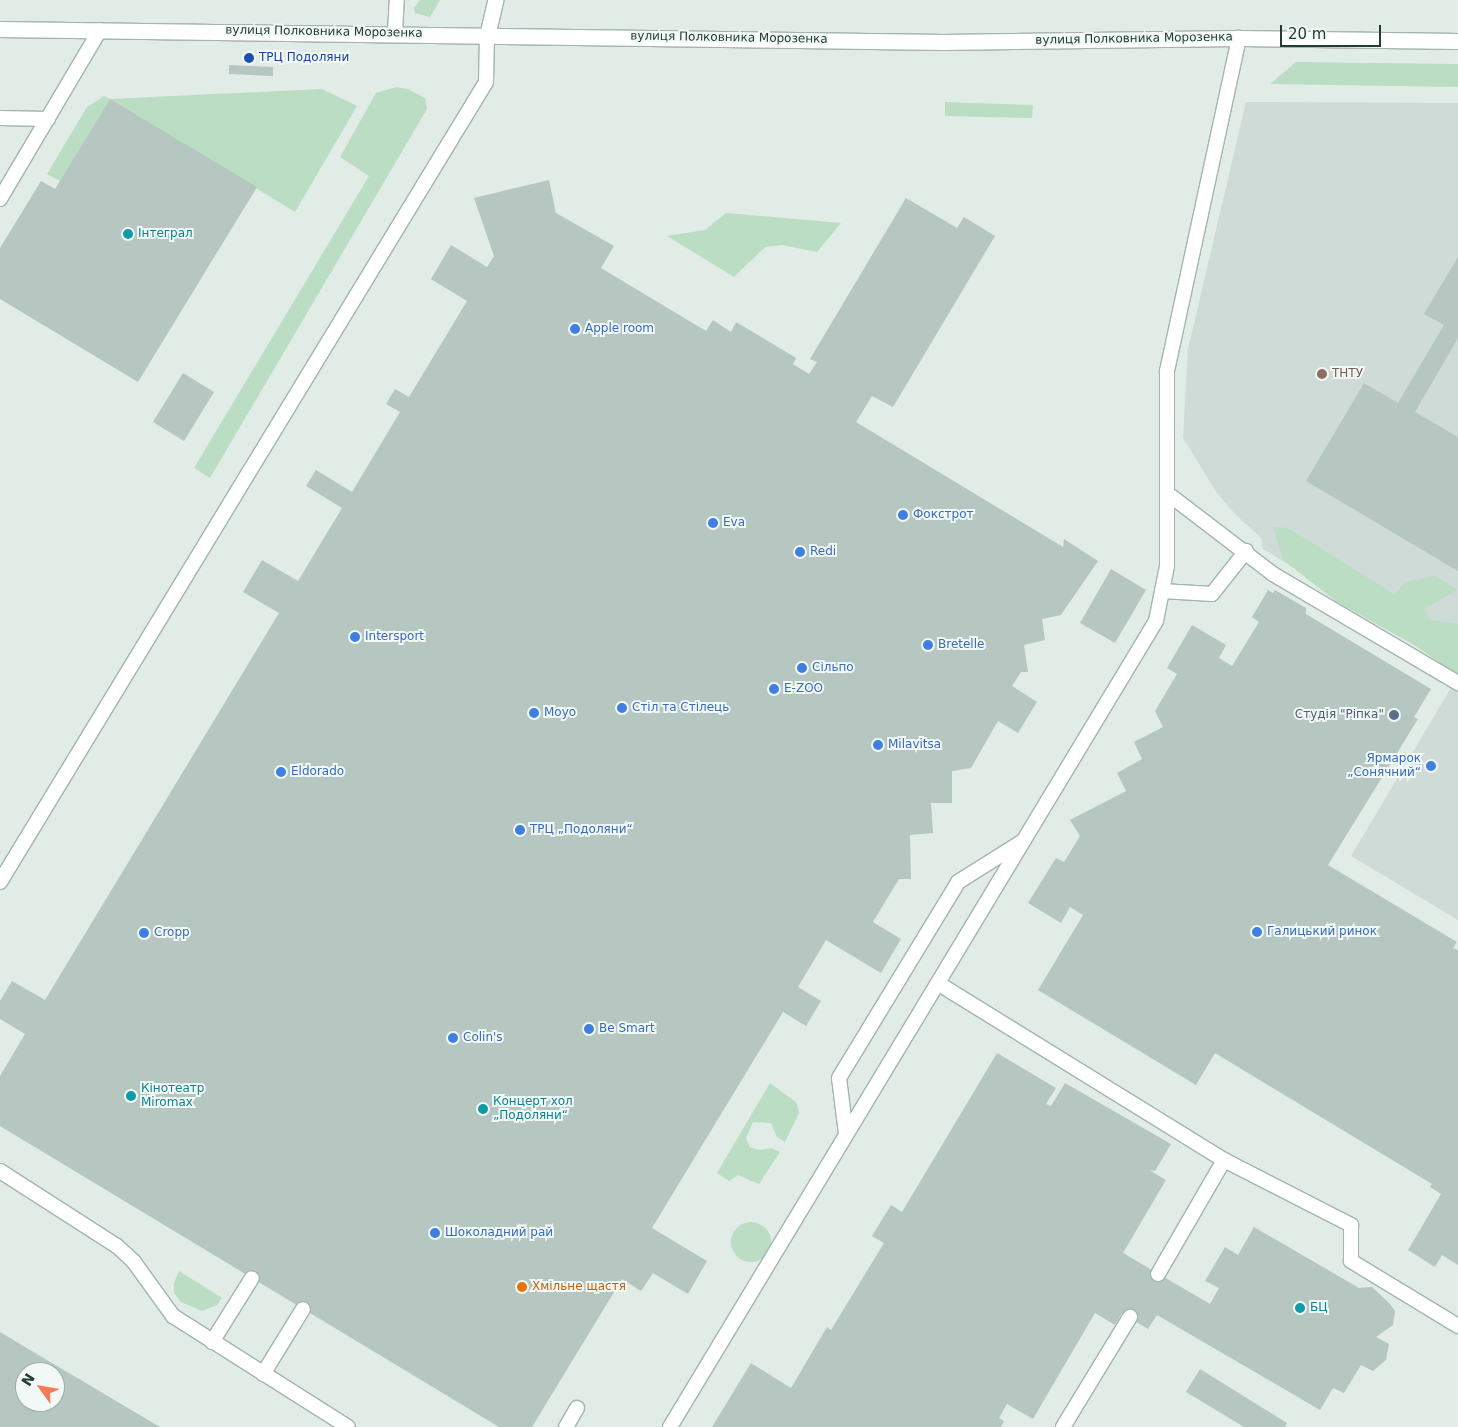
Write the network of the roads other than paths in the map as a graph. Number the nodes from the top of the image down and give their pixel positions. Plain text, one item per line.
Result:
1 (397, 0) edge
2 (495, 0) edge
3 (0, 29) edge
4 (100, 30) junction
5 (395, 33) junction
6 (487, 36) junction
7 (1239, 38) junction
8 (1458, 41) edge
9 (0, 118) edge
10 (48, 119) junction
11 (0, 199) edge
12 (1167, 493) junction
13 (1246, 551) junction
14 (1162, 591) junction
15 (1458, 683) edge
16 (1023, 842) junction
17 (0, 882) edge
18 (939, 984) junction
19 (846, 1134) junction
20 (1224, 1160) junction
21 (0, 1171) edge
22 (1158, 1274) dead end
23 (252, 1278) dead end
24 (304, 1309) dead end
25 (1130, 1317) dead end
26 (1458, 1326) edge
27 (212, 1342) junction
28 (262, 1374) junction
29 (577, 1408) dead end
30 (348, 1427) edge
31 (566, 1427) edge
32 (670, 1427) edge
33 (1063, 1427) edge

1 - 5 lane
2 - 6 street
3 - 4 street, вулиця Полковника Морозенка
4 - 5 street, вулиця Полковника Морозенка
4 - 10 lane
5 - 6 street, вулиця Полковника Морозенка
6 - 7 street, вулиця Полковника Морозенка
6 - 17 lane
7 - 8 street, вулиця Полковника Морозенка
7 - 12 lane
9 - 10 lane
10 - 11 lane
12 - 13 lane
12 - 14 lane
13 - 14 lane
13 - 15 lane
14 - 16 lane
16 - 18 lane
16 - 19 lane
18 - 19 lane
18 - 20 lane
19 - 32 lane
20 - 22 lane
20 - 26 lane
21 - 27 lane
23 - 27 lane
24 - 28 lane
25 - 33 lane
27 - 28 lane
28 - 30 lane
29 - 31 lane

